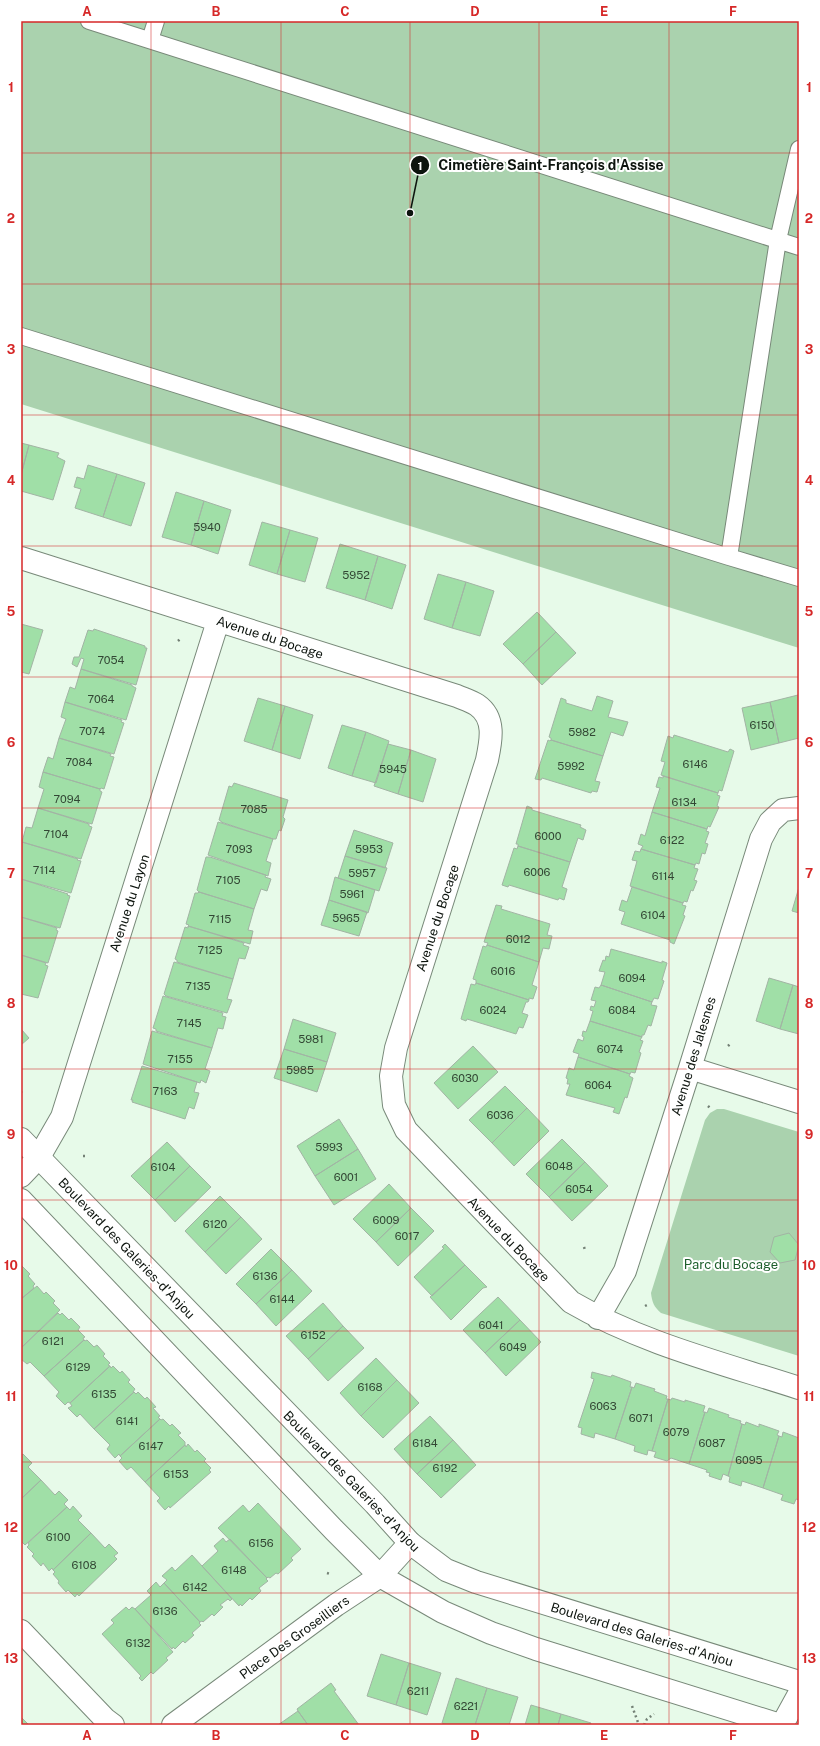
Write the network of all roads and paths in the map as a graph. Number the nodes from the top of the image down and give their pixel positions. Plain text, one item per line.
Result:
1 (89, 21) edge
2 (156, 21) edge
3 (114, 25) edge
4 (150, 40) junction
5 (799, 149) edge
6 (778, 240) junction
7 (799, 247) edge
8 (21, 336) edge
9 (729, 556) junction
10 (21, 558) edge
11 (799, 578) edge
12 (218, 621) junction
13 (799, 808) edge
14 (690, 1068) junction
15 (799, 1102) edge
16 (21, 1139) edge
17 (39, 1157) junction
18 (21, 1176) edge
19 (21, 1200) edge
20 (649, 1304) dead end
21 (645, 1306) dead end
22 (598, 1318) junction
23 (799, 1388) edge
24 (410, 1543) junction
25 (380, 1576) junction
26 (21, 1631) edge
27 (799, 1682) edge
28 (799, 1694) edge
29 (631, 1704) dead end
30 (656, 1712) dead end
31 (113, 1725) edge
32 (173, 1725) edge
33 (639, 1725) edge
34 (644, 1725) edge
35 (781, 1725) edge

1 - 3 lane
2 - 4 lane
3 - 4 lane
4 - 6 lane
5 - 6 lane
6 - 7 lane
6 - 9 lane
8 - 9 lane
9 - 11 lane
10 - 12 street, Avenue du Bocage
12 - 17 street, Avenue du Layon
12 - 22 street, Avenue du Bocage
13 - 14 street, Avenue des Jalesnes
14 - 15 street
14 - 22 street, Avenue des Jalesnes
16 - 17 street, Boulevard des Galeries-d'Anjou
17 - 18 street, Avenue du Layon
17 - 24 street, Boulevard des Galeries-d'Anjou
19 - 25 street
20 - 21 path
22 - 23 street, Avenue du Bocage
24 - 25 street, Place Des Groseilliers
24 - 27 street, Boulevard des Galeries-d'Anjou
25 - 32 street, Place Des Groseilliers
25 - 35 street
26 - 31 street
28 - 35 street
29 - 33 path
30 - 34 path

